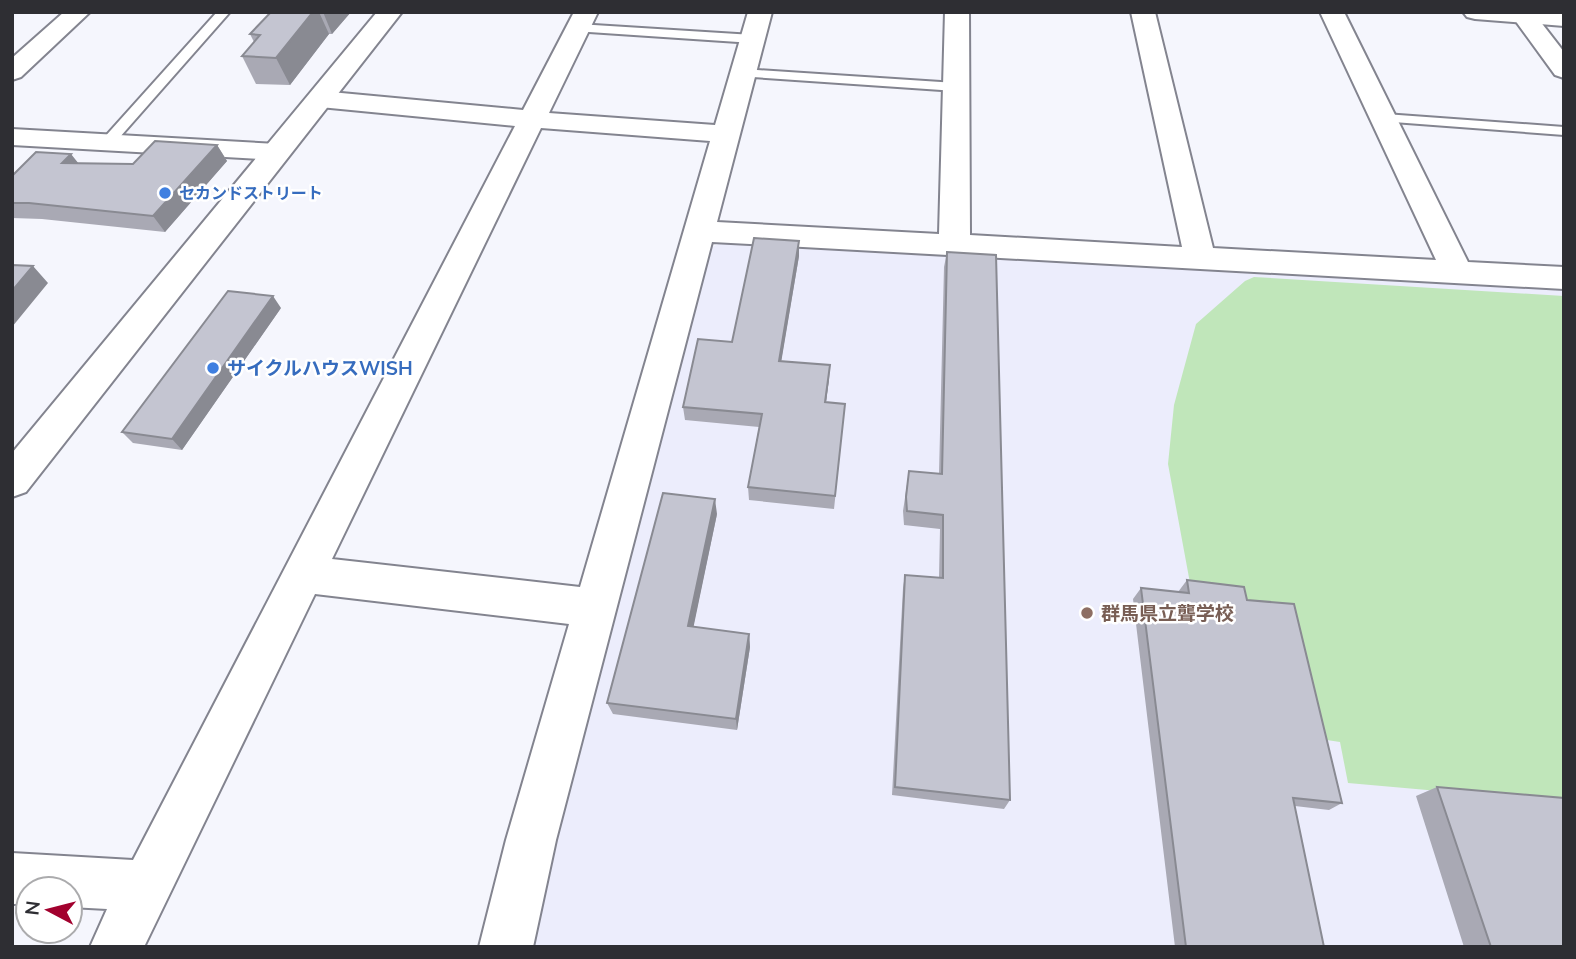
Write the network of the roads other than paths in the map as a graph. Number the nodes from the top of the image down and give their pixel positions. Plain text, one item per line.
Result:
1 (78, 12) edge
2 (224, 12) edge
3 (390, 12) edge
4 (957, 12) edge
5 (1143, 12) edge
6 (1332, 12) edge
7 (1475, 12) edge
8 (1524, 16) junction
9 (1564, 19) edge
10 (582, 20) edge
11 (752, 41) edge
12 (1564, 70) edge
13 (12, 72) edge
14 (956, 87) junction
15 (320, 99) junction
16 (1384, 118) junction
17 (533, 119) junction
18 (1564, 131) edge
19 (726, 134) junction
20 (12, 137) edge
21 (107, 142) junction
22 (277, 152) junction
23 (700, 231) junction
24 (954, 245) junction
25 (1200, 258) junction
26 (1458, 272) junction
27 (1564, 278) edge
28 (12, 481) edge
29 (304, 573) junction
30 (595, 608) junction
31 (12, 878) edge
32 (147, 886) junction
33 (117, 947) edge
34 (506, 947) edge

1 - 13 street
2 - 21 lane
3 - 15 street
4 - 14 street
5 - 25 street
6 - 16 street
7 - 8 street
8 - 9 street
8 - 12 street
10 - 11 lane
10 - 17 street
11 - 14 lane
11 - 19 street
14 - 24 street
15 - 17 street
15 - 22 street
16 - 18 lane
16 - 26 street
17 - 19 street
17 - 29 street
19 - 23 street
20 - 21 street
21 - 22 street
22 - 28 street
23 - 24 street
23 - 30 street
24 - 25 street
25 - 26 street
26 - 27 street
29 - 30 street
29 - 32 street
30 - 34 street
31 - 32 street
32 - 33 street

